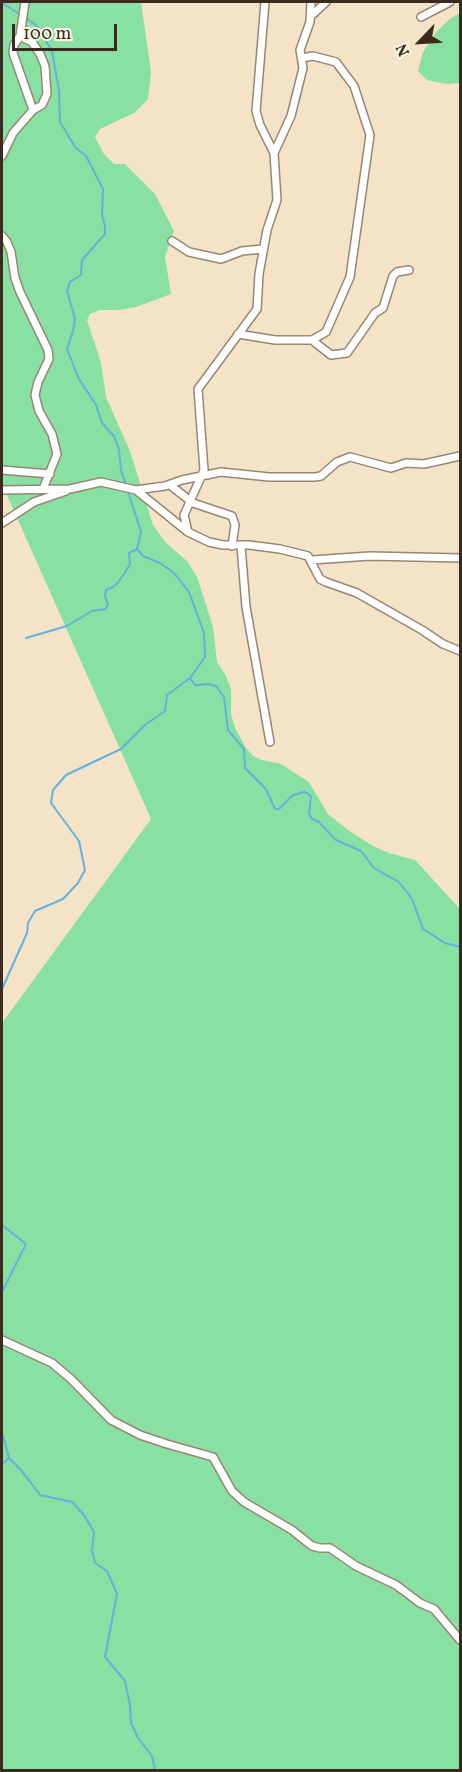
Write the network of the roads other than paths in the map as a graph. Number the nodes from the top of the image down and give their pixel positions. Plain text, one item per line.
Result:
1 (25, 2) edge
2 (265, 2) edge
3 (310, 2) edge
4 (326, 2) edge
5 (450, 2) edge
6 (310, 16) junction
7 (421, 17) dead end
8 (20, 36) junction
9 (302, 58) junction
10 (33, 110) junction
11 (274, 153) junction
12 (2, 156) edge
13 (2, 236) edge
14 (172, 241) dead end
15 (263, 249) junction
16 (409, 270) dead end
17 (238, 334) junction
18 (312, 340) junction
19 (460, 456) edge
20 (2, 470) edge
21 (50, 474) junction
22 (203, 475) junction
23 (170, 485) junction
24 (43, 489) junction
25 (70, 489) junction
26 (2, 490) edge
27 (136, 490) junction
28 (189, 500) junction
29 (2, 523) edge
30 (188, 532) junction
31 (232, 546) junction
32 (241, 546) junction
33 (460, 558) edge
34 (312, 560) junction
35 (460, 651) edge
36 (270, 742) dead end
37 (2, 1340) edge
38 (460, 1640) edge

1 - 8 street
2 - 11 street
3 - 6 street
4 - 6 street
5 - 7 street
6 - 9 street
8 - 10 street
8 - 10 street
9 - 11 street
9 - 18 street
10 - 12 street
11 - 15 street
13 - 21 street
14 - 15 street
15 - 17 street
16 - 18 street
17 - 18 street
17 - 22 street
19 - 22 street
20 - 21 street
21 - 24 street
22 - 23 street
22 - 28 street
23 - 27 street
23 - 28 street
24 - 25 street
24 - 26 street
25 - 27 street
25 - 29 street
27 - 30 street
28 - 30 street
28 - 31 street
30 - 31 street
31 - 32 street
32 - 34 street
32 - 36 street
33 - 34 street
34 - 35 street
37 - 38 street

